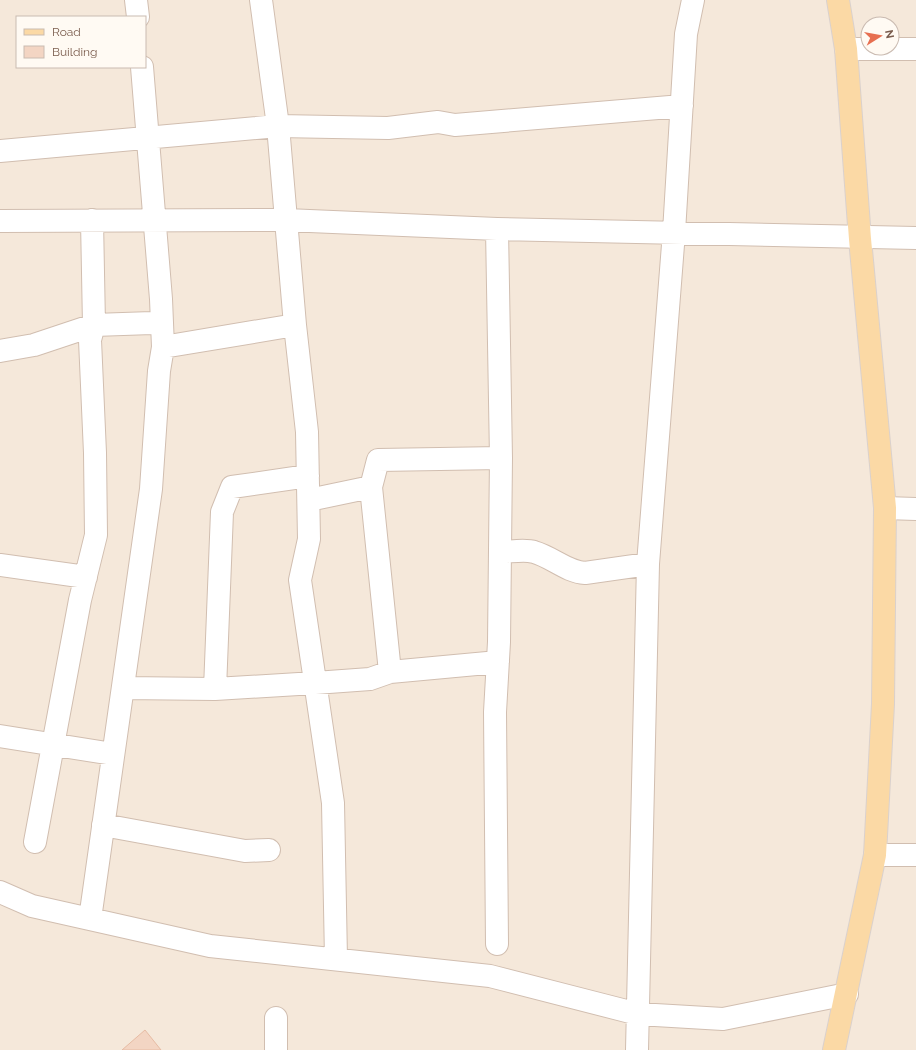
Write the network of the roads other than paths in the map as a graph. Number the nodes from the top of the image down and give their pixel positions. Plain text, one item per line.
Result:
1 (136, 0) edge
2 (261, 0) edge
3 (693, 0) edge
4 (838, 0) edge
5 (138, 16) edge
6 (846, 49) junction
7 (916, 49) edge
8 (142, 68) edge
9 (682, 106) junction
10 (278, 126) junction
11 (147, 136) junction
12 (0, 151) edge
13 (0, 220) edge
14 (92, 220) junction
15 (155, 220) junction
16 (286, 220) junction
17 (497, 229) junction
18 (674, 232) junction
19 (916, 238) edge
20 (860, 239) junction
21 (152, 322) dead end
22 (94, 325) junction
23 (294, 325) junction
24 (163, 347) junction
25 (0, 351) edge
26 (502, 458) junction
27 (308, 476) junction
28 (371, 487) junction
29 (309, 500) junction
30 (885, 508) junction
31 (916, 509) edge
32 (500, 552) junction
33 (648, 564) junction
34 (0, 565) edge
35 (86, 577) junction
36 (498, 662) junction
37 (390, 672) junction
38 (315, 683) junction
39 (123, 688) junction
40 (215, 689) junction
41 (0, 736) edge
42 (53, 744) junction
43 (113, 754) junction
44 (103, 825) junction
45 (35, 842) dead end
46 (269, 850) dead end
47 (875, 855) junction
48 (916, 855) edge
49 (0, 892) edge
50 (90, 919) junction
51 (497, 944) dead end
52 (336, 959) junction
53 (847, 994) junction
54 (638, 1014) junction
55 (276, 1018) dead end
56 (276, 1050) edge
57 (637, 1050) edge
58 (834, 1050) edge

1 - 5 street
2 - 10 street
3 - 9 street
4 - 6 main road
6 - 7 street
6 - 20 main road
8 - 11 street
9 - 10 street
9 - 18 street
10 - 11 street
10 - 16 street
11 - 12 street
11 - 15 street
13 - 14 street
14 - 15 street
14 - 22 street
15 - 16 street
15 - 24 street
16 - 17 street
16 - 23 street
17 - 18 street
17 - 26 street
18 - 20 street
18 - 33 street
19 - 20 street
20 - 30 main road
21 - 22 street
22 - 25 street
22 - 35 street
23 - 24 street
23 - 27 street
24 - 39 street
26 - 28 street
26 - 32 street
27 - 29 street
27 - 40 street
28 - 29 street
28 - 37 street
29 - 38 street
30 - 31 street
30 - 47 main road
32 - 33 street
32 - 36 street
33 - 54 street
34 - 35 street
35 - 42 street
36 - 37 street
36 - 51 street
37 - 38 street
38 - 40 street
38 - 52 street
39 - 40 street
39 - 43 street
41 - 42 street
42 - 43 street
42 - 45 street
43 - 44 street
44 - 46 street
44 - 50 street
47 - 48 street
47 - 53 main road
49 - 50 street
50 - 52 street
52 - 54 street
53 - 54 street
53 - 58 main road
54 - 57 street
55 - 56 street

